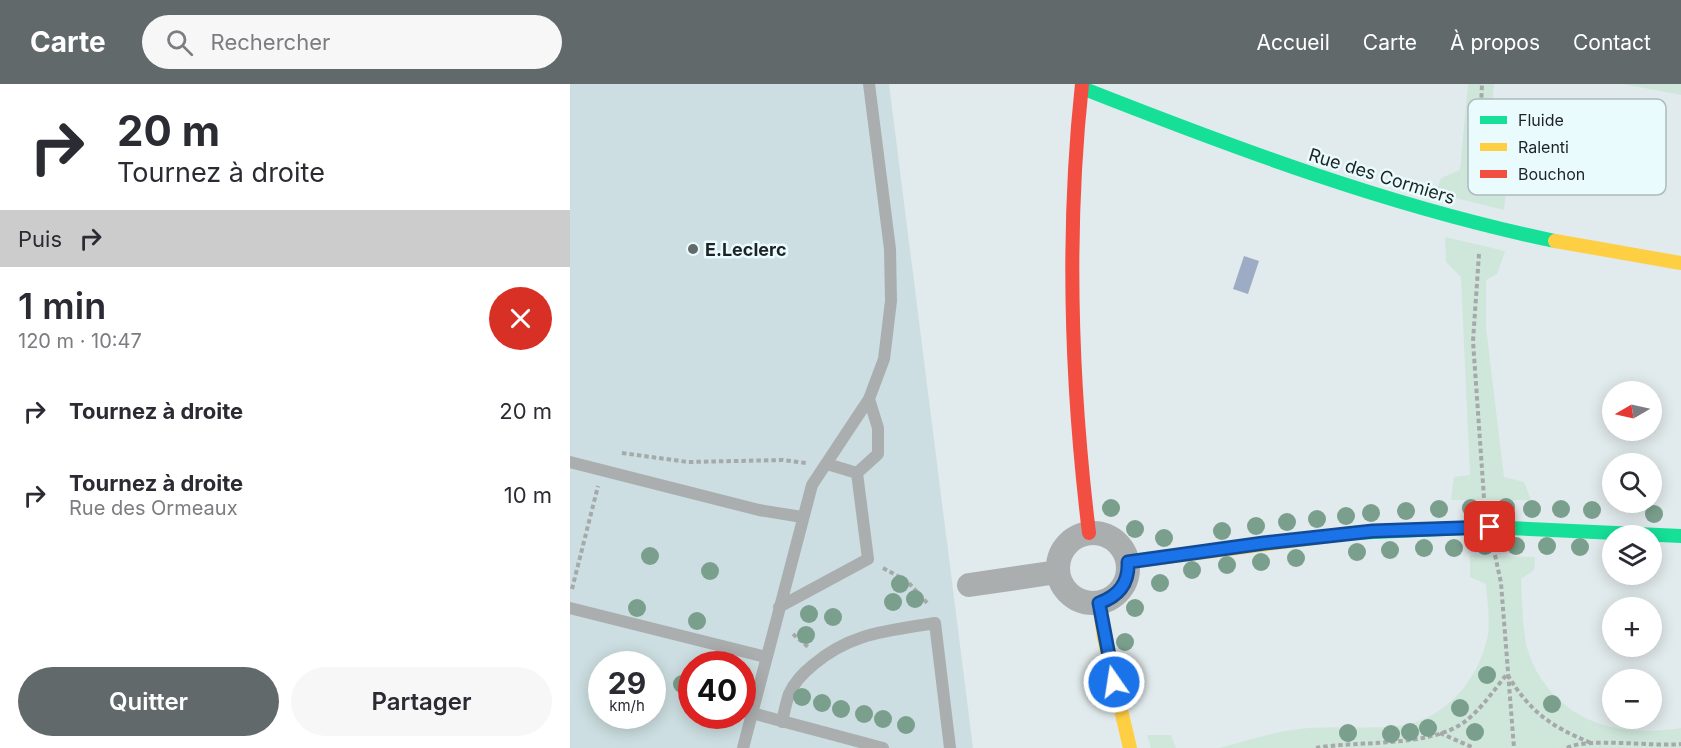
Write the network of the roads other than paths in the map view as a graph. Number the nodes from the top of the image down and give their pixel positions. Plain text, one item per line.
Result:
1 (869, 84) edge
2 (1082, 86) edge
3 (1681, 263) edge
4 (869, 399) junction
5 (570, 462) edge
6 (827, 464) junction
7 (857, 474) junction
8 (802, 517) junction
9 (1089, 532) junction
10 (1681, 536) edge
11 (1128, 562) junction
12 (1057, 573) junction
13 (969, 585) dead end
14 (1099, 603) junction
15 (779, 607) junction
16 (570, 608) edge
17 (766, 657) junction
18 (756, 697) edge
19 (756, 714) edge
20 (782, 722) junction
21 (748, 729) edge
22 (743, 748) edge
23 (883, 748) edge
24 (950, 748) edge
25 (1130, 748) edge

1 - 4 lane
2 - 3 street, Rue des Cormiers
2 - 9 street, Rue des Cormiers
4 - 6 lane
4 - 7 lane
5 - 8 lane
6 - 7 lane
6 - 8 lane
7 - 15 lane
8 - 15 lane
9 - 11 street
9 - 12 street
10 - 11 street
11 - 14 street
12 - 13 street
12 - 14 street
14 - 25 street
15 - 17 lane
16 - 17 lane
17 - 18 lane
19 - 20 lane
20 - 23 lane
20 - 24 lane
21 - 22 lane

